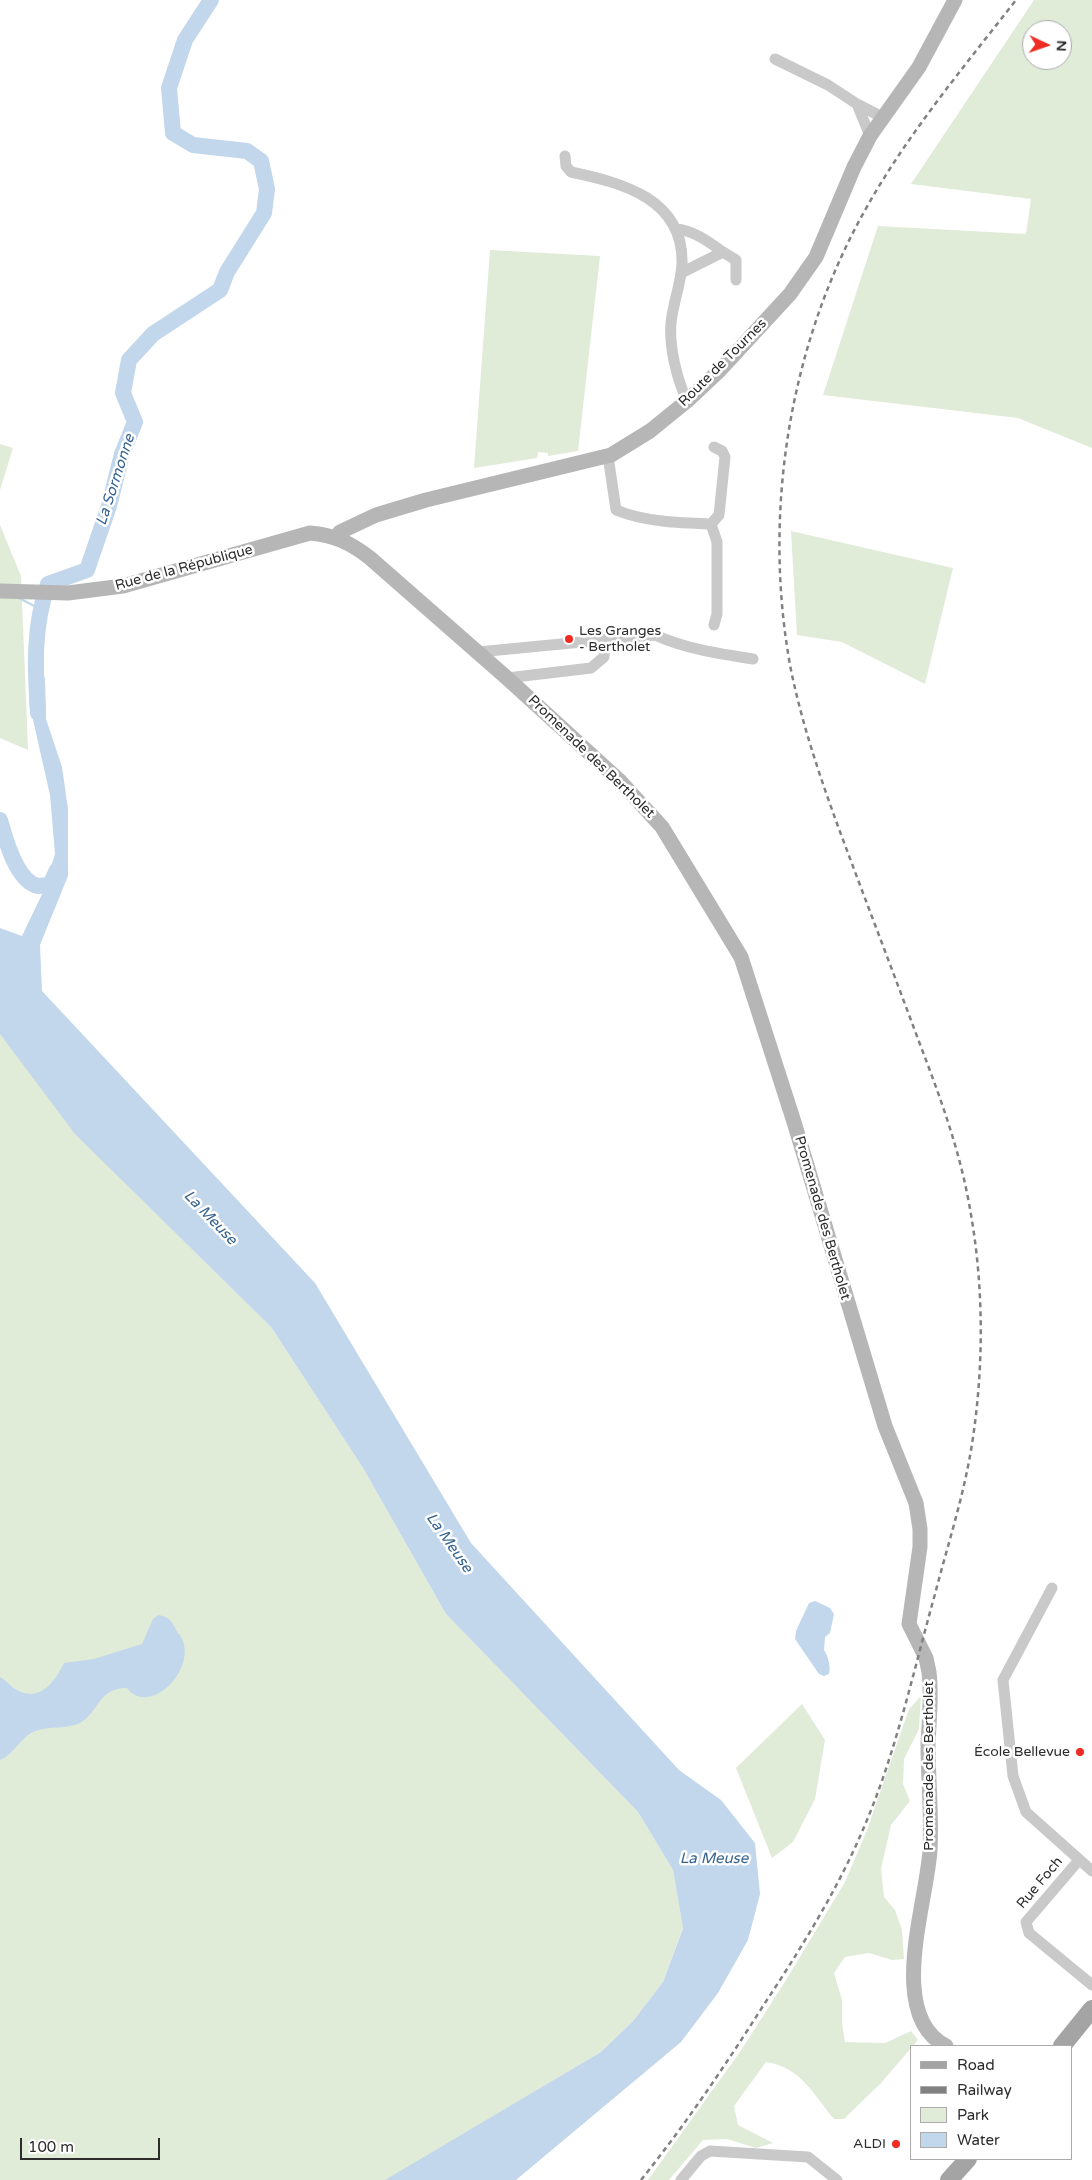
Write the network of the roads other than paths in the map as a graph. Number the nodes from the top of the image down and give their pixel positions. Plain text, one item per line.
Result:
1 (955, 0) edge
2 (775, 60) dead end
3 (857, 104) junction
4 (882, 118) junction
5 (870, 136) junction
6 (565, 156) dead end
7 (676, 229) junction
8 (723, 252) junction
9 (681, 272) junction
10 (736, 280) dead end
11 (687, 401) junction
12 (714, 447) dead end
13 (608, 456) junction
14 (711, 524) junction
15 (336, 537) junction
16 (0, 591) edge
17 (714, 625) dead end
18 (605, 640) junction
19 (478, 652) junction
20 (753, 659) dead end
21 (508, 678) junction
22 (1052, 1588) dead end
23 (1079, 1860) junction
24 (1092, 1871) edge
25 (1092, 1986) edge
26 (1092, 2009) edge
27 (945, 2045) edge
28 (1063, 2045) edge
29 (967, 2160) edge
30 (681, 2180) edge
31 (837, 2180) edge
32 (950, 2180) edge

1 - 4 street, Route de Tournes
2 - 3 street
3 - 4 street
3 - 5 street
4 - 5 street, Route de Tournes
5 - 11 street, Route de Tournes
6 - 7 street
7 - 8 street
7 - 9 street
8 - 9 street
8 - 10 street
9 - 11 street
11 - 13 street, Route de Tournes
12 - 14 street
13 - 14 street
13 - 15 street, Route de Tournes
14 - 17 street
15 - 16 street, Rue de la République
15 - 19 street, Promenade des Bertholet
18 - 19 street
18 - 20 street
18 - 21 street
19 - 21 street, Promenade des Bertholet
21 - 27 street, Promenade des Bertholet
22 - 23 street
23 - 24 street
23 - 25 street, Rue Foch
26 - 28 main road
29 - 32 main road
30 - 31 street

